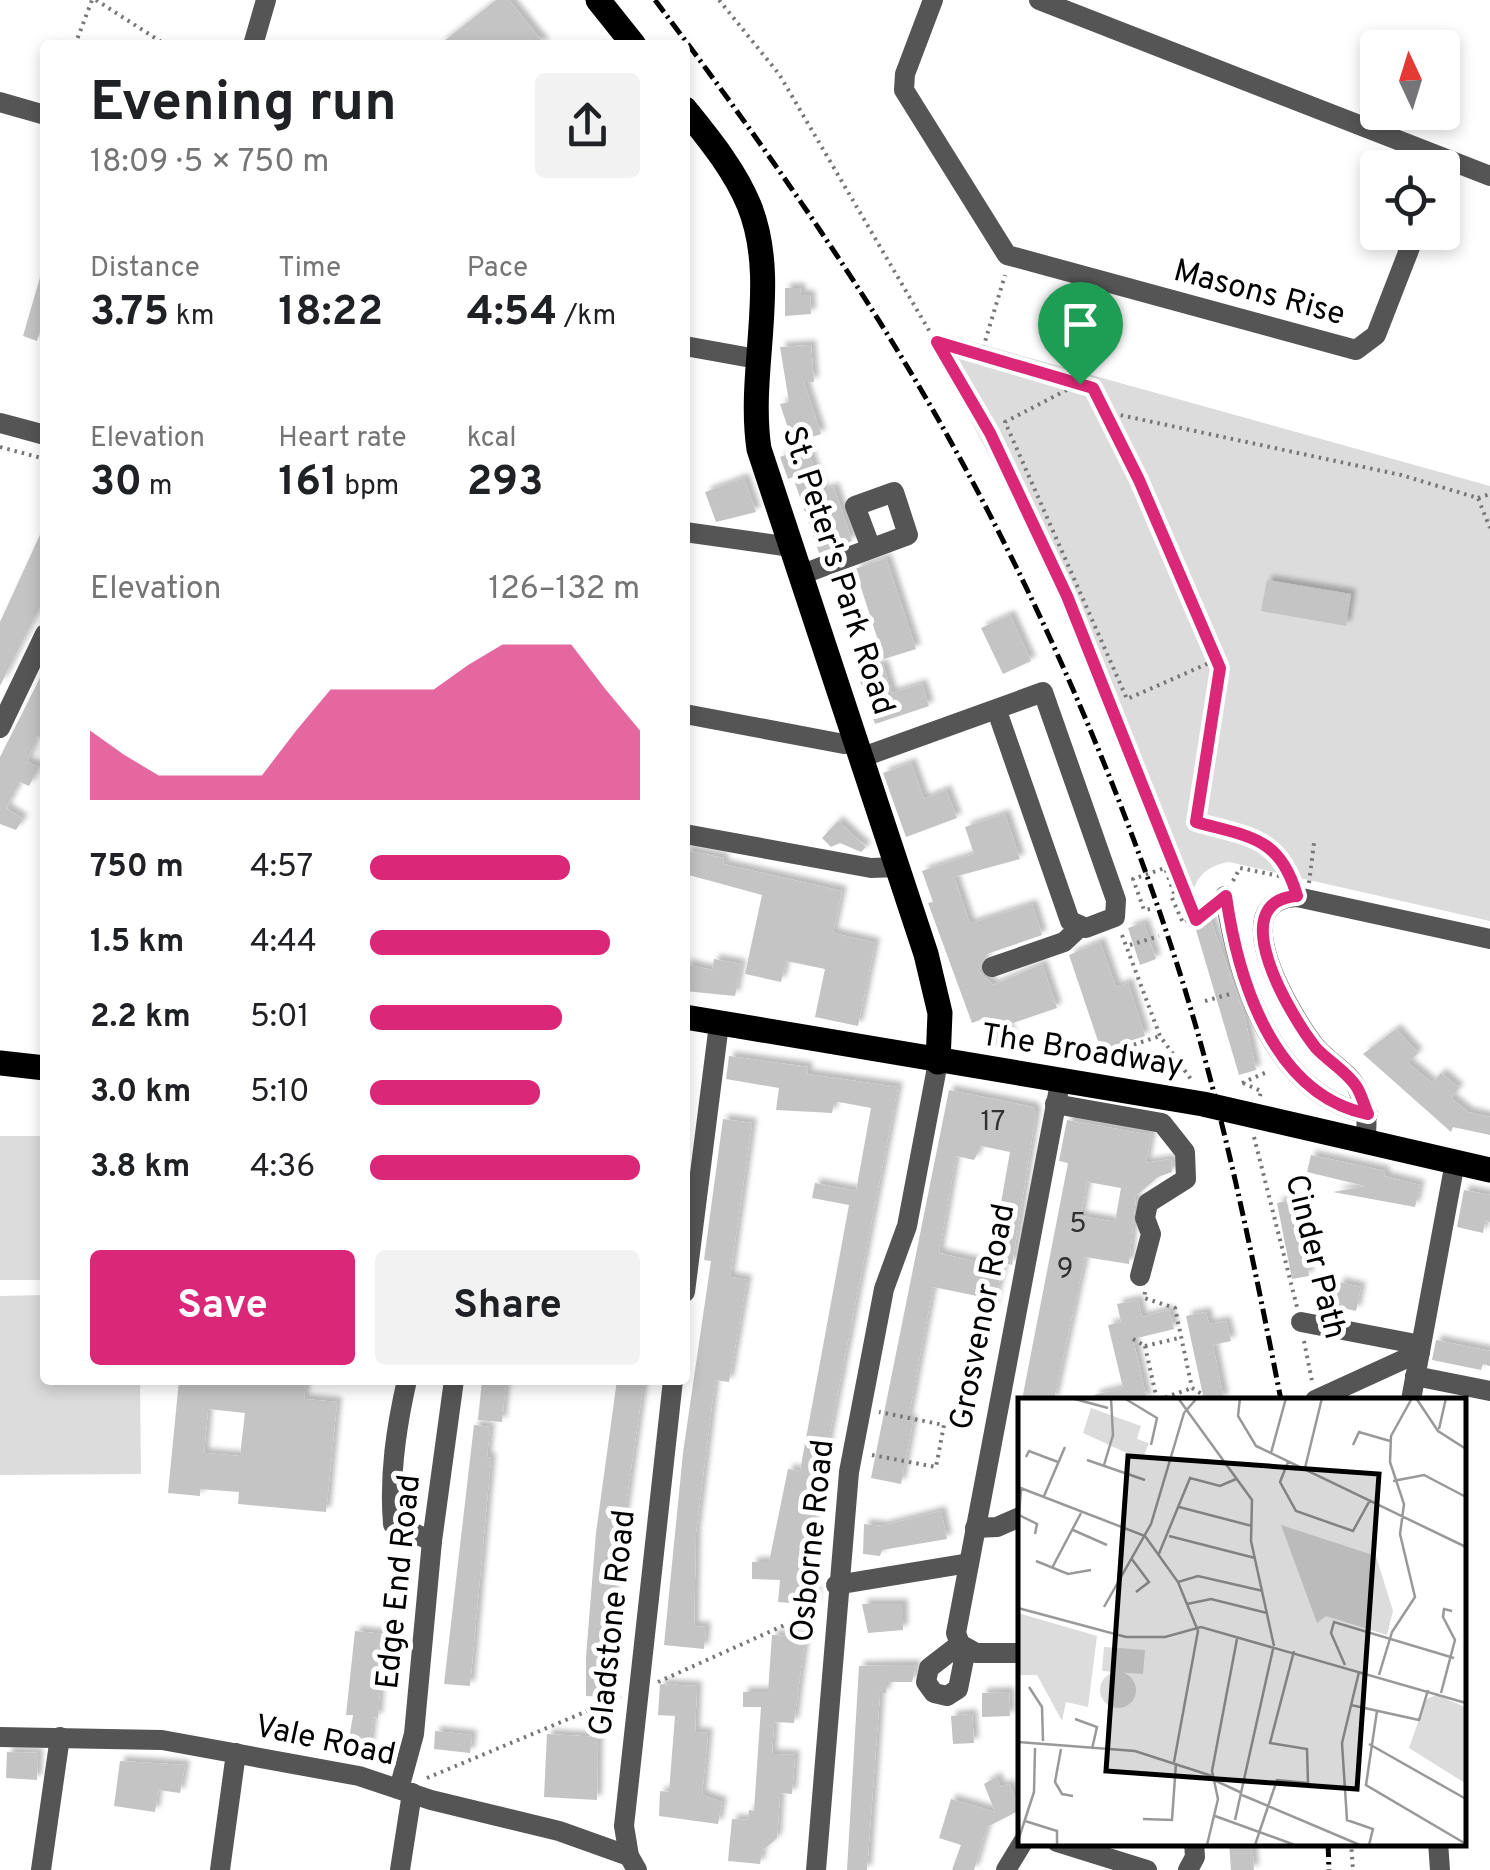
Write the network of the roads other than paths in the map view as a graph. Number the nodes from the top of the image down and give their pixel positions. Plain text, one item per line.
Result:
1 (266, 0) edge
2 (598, 0) edge
3 (933, 0) edge
4 (1044, 1) edge
5 (254, 40) edge
6 (630, 40) edge
7 (0, 102) edge
8 (40, 113) edge
9 (690, 116) edge
10 (1412, 150) edge
11 (1460, 168) edge
12 (1490, 176) edge
13 (1409, 250) edge
14 (690, 347) edge
15 (757, 360) junction
16 (0, 423) edge
17 (40, 434) edge
18 (690, 533) edge
19 (790, 547) junction
20 (871, 548) dead end
21 (800, 575) junction
22 (40, 644) edge
23 (997, 710) junction
24 (690, 715) edge
25 (0, 728) edge
26 (860, 750) junction
27 (690, 835) edge
28 (899, 867) junction
29 (1226, 896) road end
30 (1079, 928) junction
31 (1490, 939) edge
32 (992, 968) dead end
33 (690, 1018) edge
34 (719, 1024) junction
35 (938, 1062) junction
36 (0, 1063) edge
37 (40, 1067) edge
38 (1057, 1094) junction
39 (1368, 1114) junction
40 (1366, 1142) junction
41 (1455, 1162) junction
42 (1490, 1170) edge
43 (907, 1226) joint
44 (690, 1253) edge
45 (1140, 1276) road end
46 (1301, 1322) road end
47 (1420, 1349) junction
48 (1415, 1376) junction
49 (407, 1385) edge
50 (453, 1385) edge
51 (672, 1385) edge
52 (1490, 1391) edge
53 (1317, 1398) edge
54 (1411, 1398) edge
55 (1018, 1519) edge
56 (975, 1528) junction
57 (432, 1541) junction
58 (969, 1562) junction
59 (836, 1585) junction
60 (1018, 1652) edge
61 (60, 1737) junction
62 (0, 1738) edge
63 (236, 1754) junction
64 (406, 1791) junction
65 (1020, 1845) edge
66 (1067, 1845) edge
67 (1194, 1845) edge
68 (1438, 1845) edge
69 (633, 1863) edge
70 (41, 1870) edge
71 (220, 1870) edge
72 (400, 1870) edge
73 (816, 1870) edge
74 (1006, 1870) edge
75 (1147, 1870) edge
76 (1190, 1870) edge
77 (1440, 1870) edge

1 - 5 street
2 - 6 main road
3 - 13 street, Masons Rise
4 - 10 street
7 - 8 street
9 - 15 main road, St. Peter's Park Road
11 - 12 street
14 - 15 street
15 - 19 main road, St. Peter's Park Road
16 - 17 street
18 - 19 street
19 - 21 main road, St. Peter's Park Road
20 - 21 street
21 - 26 main road, St. Peter's Park Road
22 - 25 street
23 - 26 street
23 - 30 street
23 - 30 street
24 - 26 street
26 - 28 main road, St. Peter's Park Road
27 - 28 street
28 - 35 main road, St. Peter's Park Road
29 - 39 street
30 - 32 street
31 - 39 street
33 - 34 main road
34 - 35 main road
34 - 44 street
35 - 38 main road, The Broadway
35 - 43 street, The Broadway
36 - 37 main road
38 - 40 main road, The Broadway
38 - 45 street
38 - 56 street, Grosvenor Road
39 - 40 street
40 - 41 main road, The Broadway
41 - 42 main road, The Broadway
41 - 47 street
43 - 59 street, Osborne Road
46 - 47 street
47 - 48 street
47 - 53 street
48 - 52 street
48 - 54 street
49 - 57 street
50 - 57 street, Edge End Road
51 - 69 street, Gladstone Road
55 - 56 street
56 - 58 street, Grosvenor Road
57 - 64 street, Edge End Road
58 - 59 street
58 - 60 street, Grosvenor Road
59 - 73 street, Osborne Road
61 - 62 street, Vale Road
61 - 63 street, Vale Road
61 - 70 street
63 - 64 street, Vale Road
63 - 71 street
64 - 69 street, Vale Road
64 - 72 street, Edge End Road
65 - 74 street
66 - 75 street
67 - 76 street
68 - 77 street

